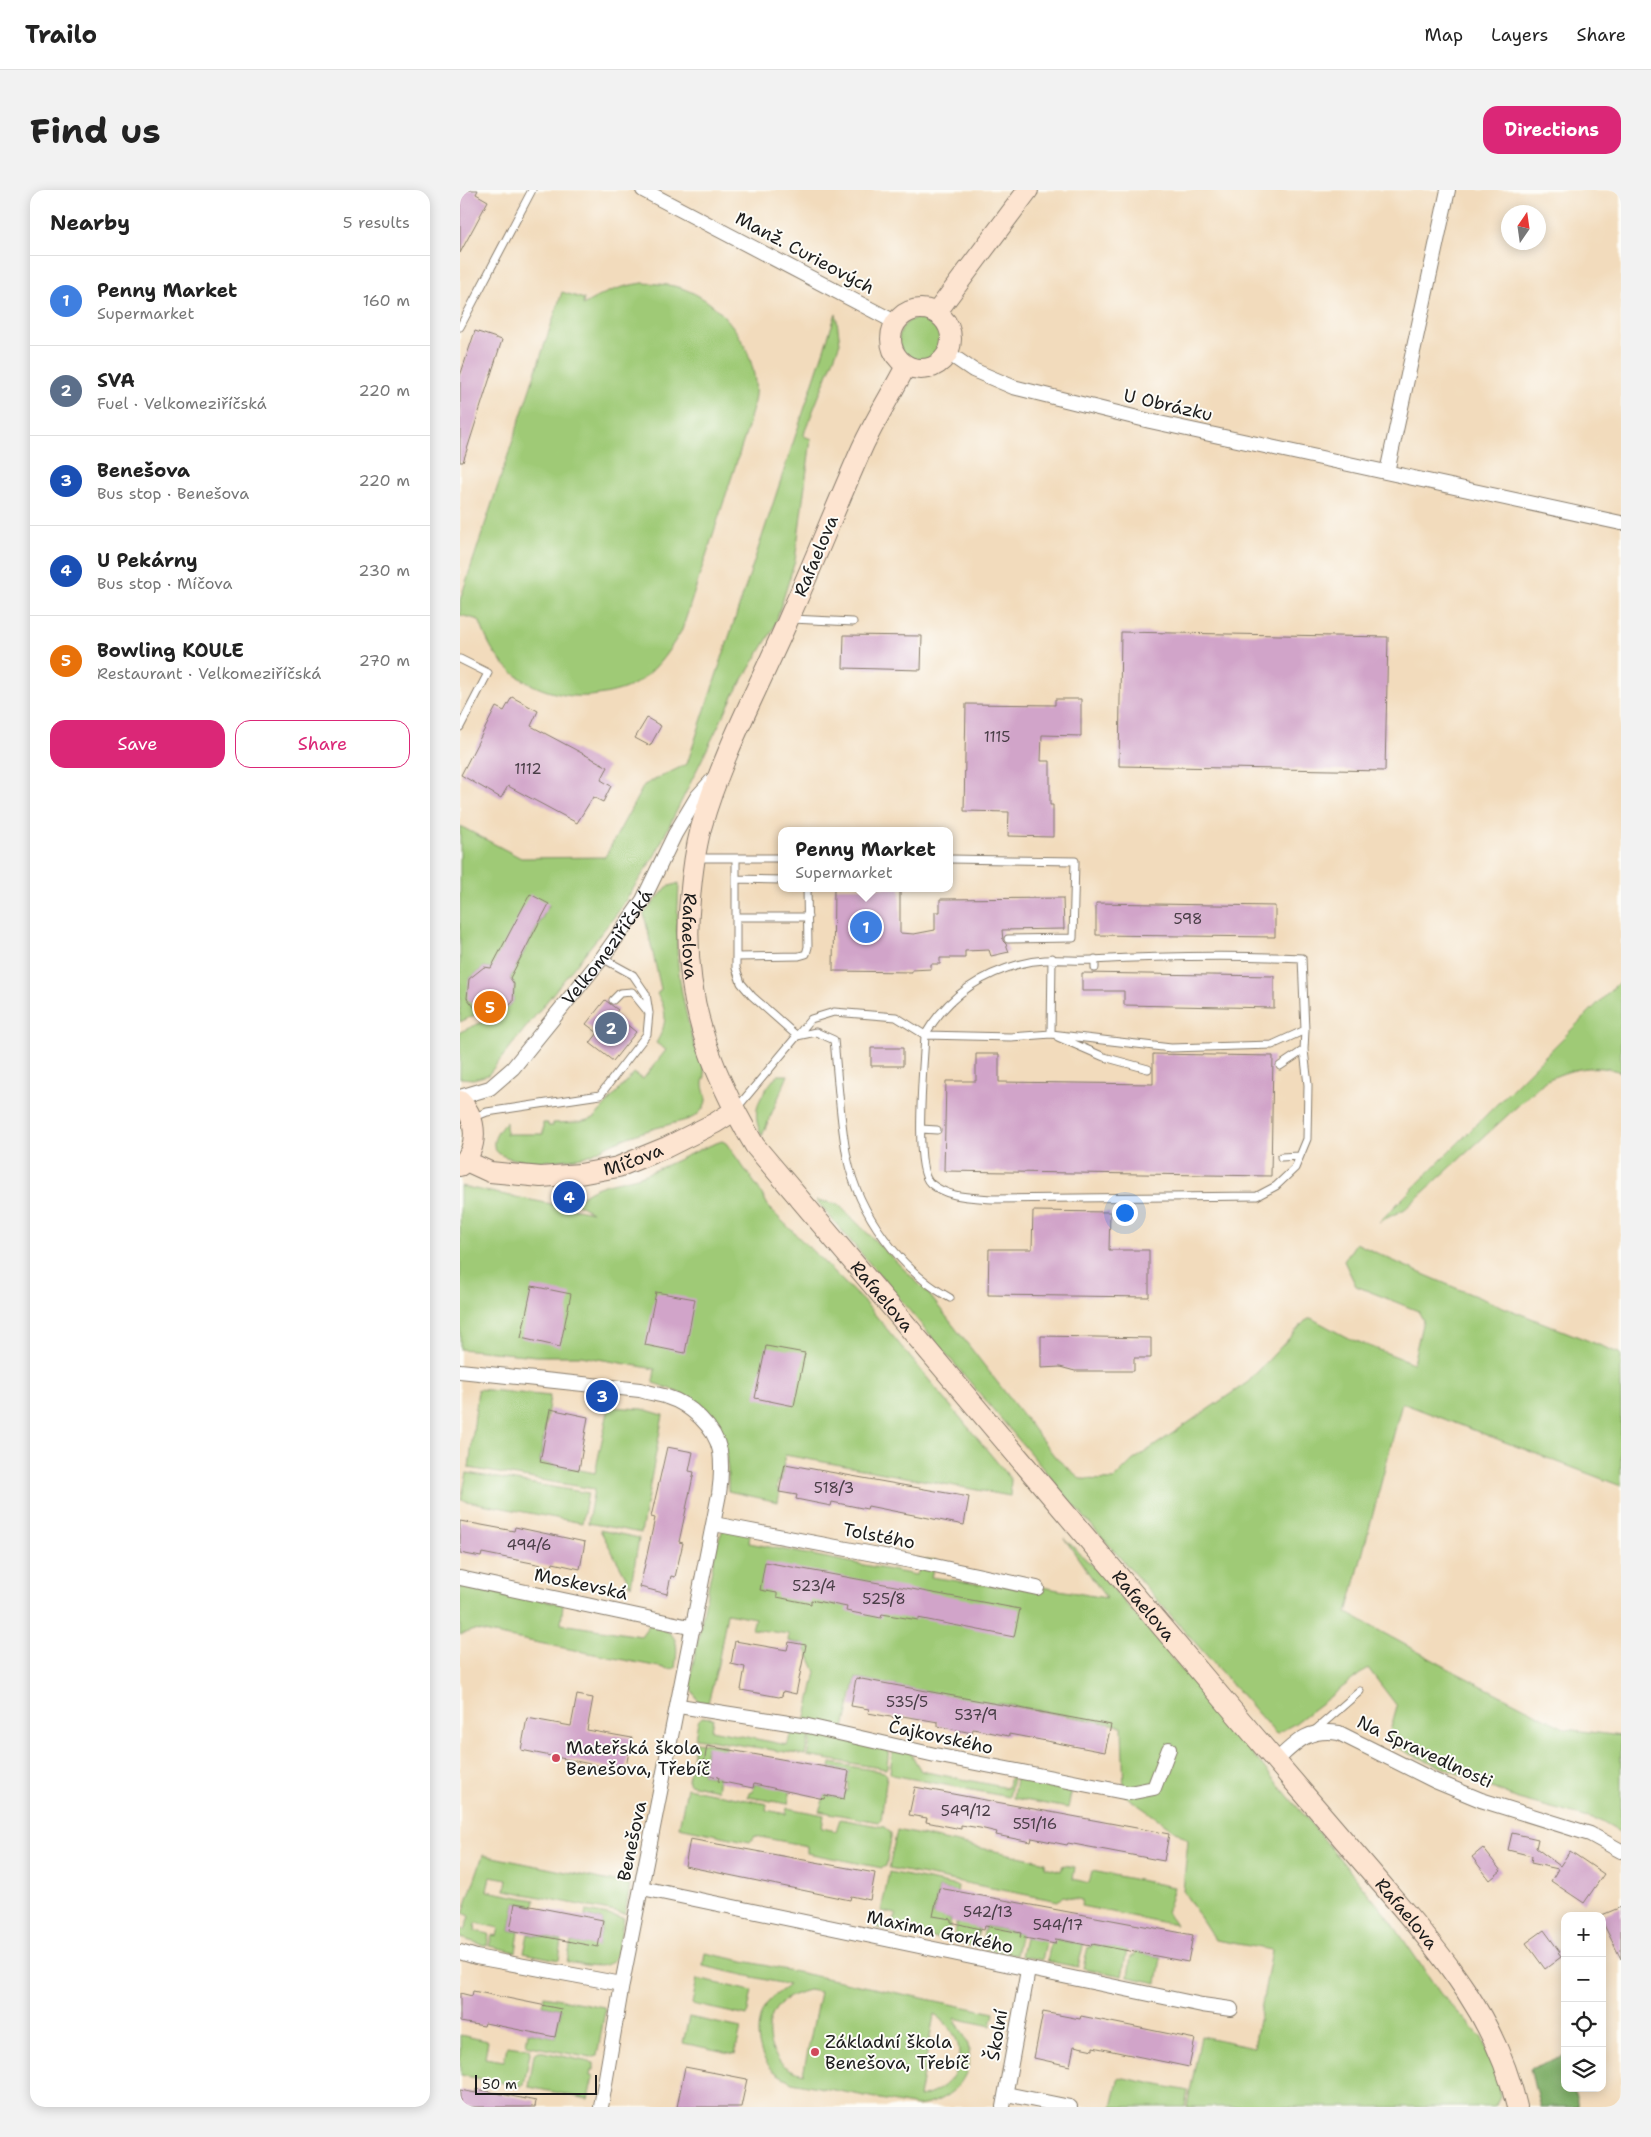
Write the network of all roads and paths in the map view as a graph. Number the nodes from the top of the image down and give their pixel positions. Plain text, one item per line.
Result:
1 (532, 190) edge
2 (643, 190) edge
3 (1028, 190) edge
4 (1448, 190) edge
5 (936, 313) junction
6 (895, 322) junction
7 (460, 327) edge
8 (948, 353) junction
9 (906, 366) junction
10 (1386, 472) junction
11 (1621, 523) edge
12 (789, 619) junction
13 (853, 622) dead end
14 (460, 659) edge
15 (460, 727) edge
16 (723, 767) junction
17 (694, 858) junction
18 (736, 858) junction
19 (778, 858) edge
20 (953, 859) edge
21 (736, 879) junction
22 (778, 880) edge
23 (807, 892) edge
24 (736, 917) junction
25 (808, 917) junction
26 (1008, 939) dead end
27 (736, 957) junction
28 (602, 958) junction
29 (1052, 958) junction
30 (1095, 959) junction
31 (1095, 968) dead end
32 (613, 1000) dead end
33 (649, 1013) junction
34 (1305, 1030) junction
35 (1051, 1034) junction
36 (925, 1035) junction
37 (797, 1036) junction
38 (1304, 1050) junction
39 (1280, 1066) dead end
40 (1148, 1069) dead end
41 (460, 1097) edge
42 (460, 1101) edge
43 (734, 1111) junction
44 (471, 1118) junction
45 (921, 1129) junction
46 (937, 1130) dead end
47 (1299, 1156) junction
48 (1281, 1157) dead end
49 (463, 1163) edge
50 (950, 1298) dead end
51 (460, 1371) edge
52 (714, 1524) junction
53 (460, 1578) edge
54 (1037, 1588) dead end
55 (694, 1628) junction
56 (1360, 1691) dead end
57 (679, 1706) junction
58 (1310, 1734) junction
59 (1169, 1749) dead end
60 (1275, 1762) junction
61 (1621, 1851) edge
62 (642, 1888) junction
63 (460, 1952) edge
64 (1028, 1970) junction
65 (622, 1984) junction
66 (1231, 2009) dead end
67 (1005, 2100) edge
68 (600, 2107) edge
69 (1070, 2107) edge
70 (1517, 2107) edge

1 - 7 lane
2 - 6 street, Manž. Curieových
3 - 5 main road
4 - 10 street
5 - 6 main road
5 - 8 main road
6 - 9 main road
8 - 9 main road
8 - 10 street, U Obrázku
9 - 12 main road, Rafaelova
10 - 11 street, U Obrázku
12 - 13 lane
12 - 16 main road, Rafaelova
14 - 15 lane
16 - 17 main road, Rafaelova
16 - 28 street, Velkomeziříčská
17 - 18 lane
17 - 43 main road, Rafaelova
18 - 19 lane
18 - 21 lane
20 - 26 lane
21 - 22 lane
21 - 24 lane
23 - 25 lane
24 - 25 lane
24 - 27 lane
25 - 27 lane
27 - 37 lane
28 - 33 lane
28 - 41 street, Velkomeziříčská
29 - 30 lane
29 - 35 lane
29 - 36 lane
30 - 31 lane
30 - 34 lane
32 - 33 lane
33 - 44 lane
34 - 35 lane
34 - 38 lane
35 - 36 lane
35 - 40 lane
36 - 37 lane
36 - 45 lane
37 - 43 lane
37 - 50 lane
38 - 39 lane
38 - 47 lane
42 - 44 main road
43 - 49 main road, Míčova
43 - 60 main road, Rafaelova
44 - 49 main road
45 - 46 lane
45 - 47 lane
47 - 48 lane
51 - 52 street, Benešova
52 - 54 street, Tolstého
52 - 55 street, Benešova
53 - 55 street, Moskevská
55 - 57 street, Benešova
56 - 58 lane
57 - 59 street, Čajkovského
57 - 62 street, Benešova
58 - 60 street
58 - 61 street, Na Spravedlnosti
60 - 70 main road, Rafaelova
62 - 64 street, Maxima Gorkého
62 - 65 street, Benešova
63 - 65 street
64 - 66 street, Maxima Gorkého
64 - 67 street, Školní
65 - 68 street, Benešova
67 - 69 street

